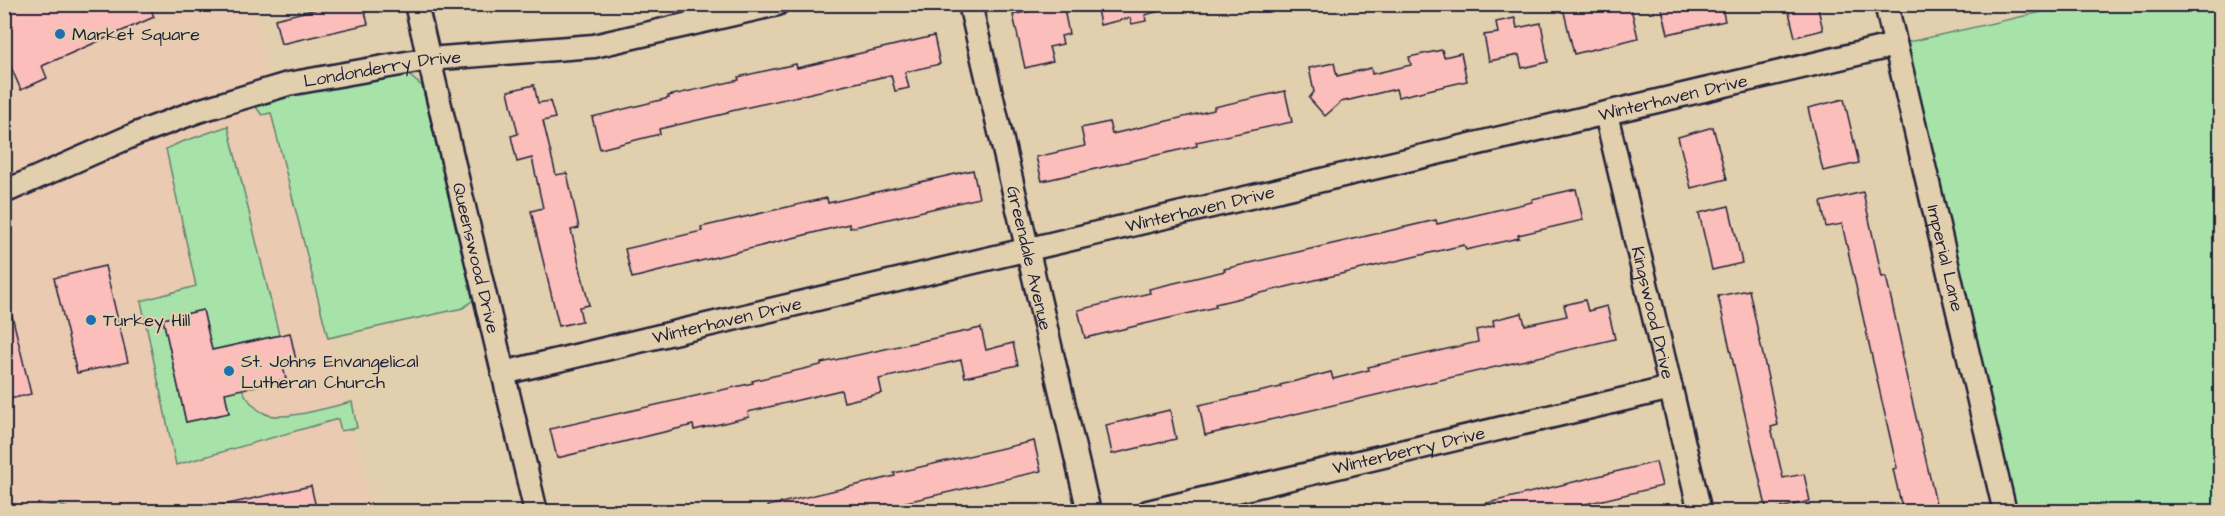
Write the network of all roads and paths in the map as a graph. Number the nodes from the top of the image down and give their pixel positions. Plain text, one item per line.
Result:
1 (416, 4) edge
2 (777, 4) edge
3 (970, 4) edge
4 (1886, 4) edge
5 (1895, 45) junction
6 (429, 60) junction
7 (1606, 114) junction
8 (4, 192) edge
9 (1028, 250) junction
10 (503, 373) junction
11 (1671, 388) junction
12 (536, 512) edge
13 (1089, 512) edge
14 (1148, 512) edge
15 (1700, 512) edge
16 (2005, 512) edge

1 - 6 street, Queenswood Drive
2 - 6 street, Londonderry Drive
3 - 9 street, Greendale Avenue
4 - 5 street, Imperial Lane
5 - 7 street, Winterhaven Drive
5 - 16 street, Imperial Lane
6 - 8 street, Londonderry Drive
6 - 10 street, Queenswood Drive
7 - 9 street, Winterhaven Drive
7 - 11 street, Kingswood Drive
9 - 10 street, Winterhaven Drive
9 - 13 street, Greendale Avenue
10 - 12 street, Queenswood Drive
11 - 14 street, Winterberry Drive
11 - 15 street, Kingswood Drive

